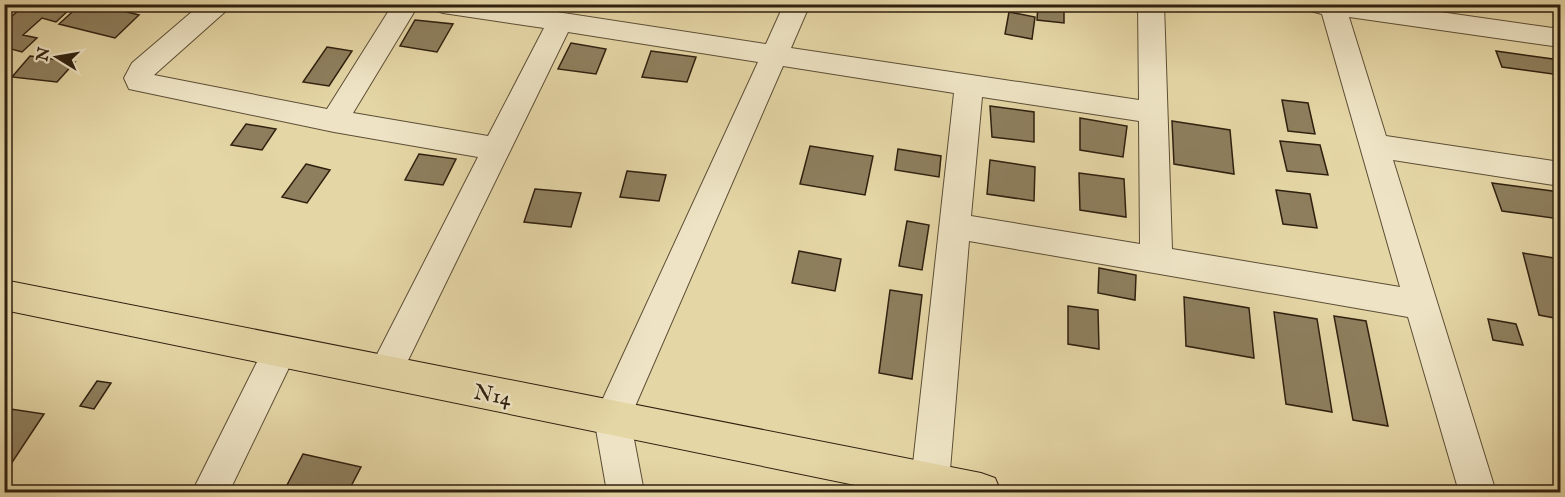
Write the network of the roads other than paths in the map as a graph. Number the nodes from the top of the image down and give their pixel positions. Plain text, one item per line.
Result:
1 (218, 4) edge
2 (406, 4) edge
3 (443, 4) edge
4 (797, 4) edge
5 (1151, 4) edge
6 (1326, 5) edge
7 (560, 22) junction
8 (1560, 38) edge
9 (775, 55) junction
10 (969, 85) junction
11 (1154, 113) junction
12 (334, 121) junction
13 (1374, 146) junction
14 (496, 149) junction
15 (1560, 174) edge
16 (955, 226) junction
17 (1156, 260) junction
18 (4, 295) edge
19 (1421, 305) junction
20 (280, 351) junction
21 (385, 372) junction
22 (612, 418) junction
23 (930, 482) junction
24 (210, 492) edge
25 (625, 492) edge
26 (981, 492) edge
27 (1477, 492) edge

1 - 12 street
2 - 12 street
3 - 7 street
4 - 9 street
5 - 11 street
6 - 8 street
6 - 13 street
7 - 9 street
7 - 14 street
9 - 10 street
9 - 22 street
10 - 11 street
10 - 16 street
11 - 17 street
12 - 14 street
13 - 15 street
13 - 19 street
14 - 21 street
16 - 17 street
16 - 23 street
17 - 19 street
18 - 20 main road, N14
19 - 27 street
20 - 21 main road, N14
20 - 24 street
21 - 22 main road, N14
22 - 23 main road, N14
22 - 25 street
23 - 26 main road, N14

